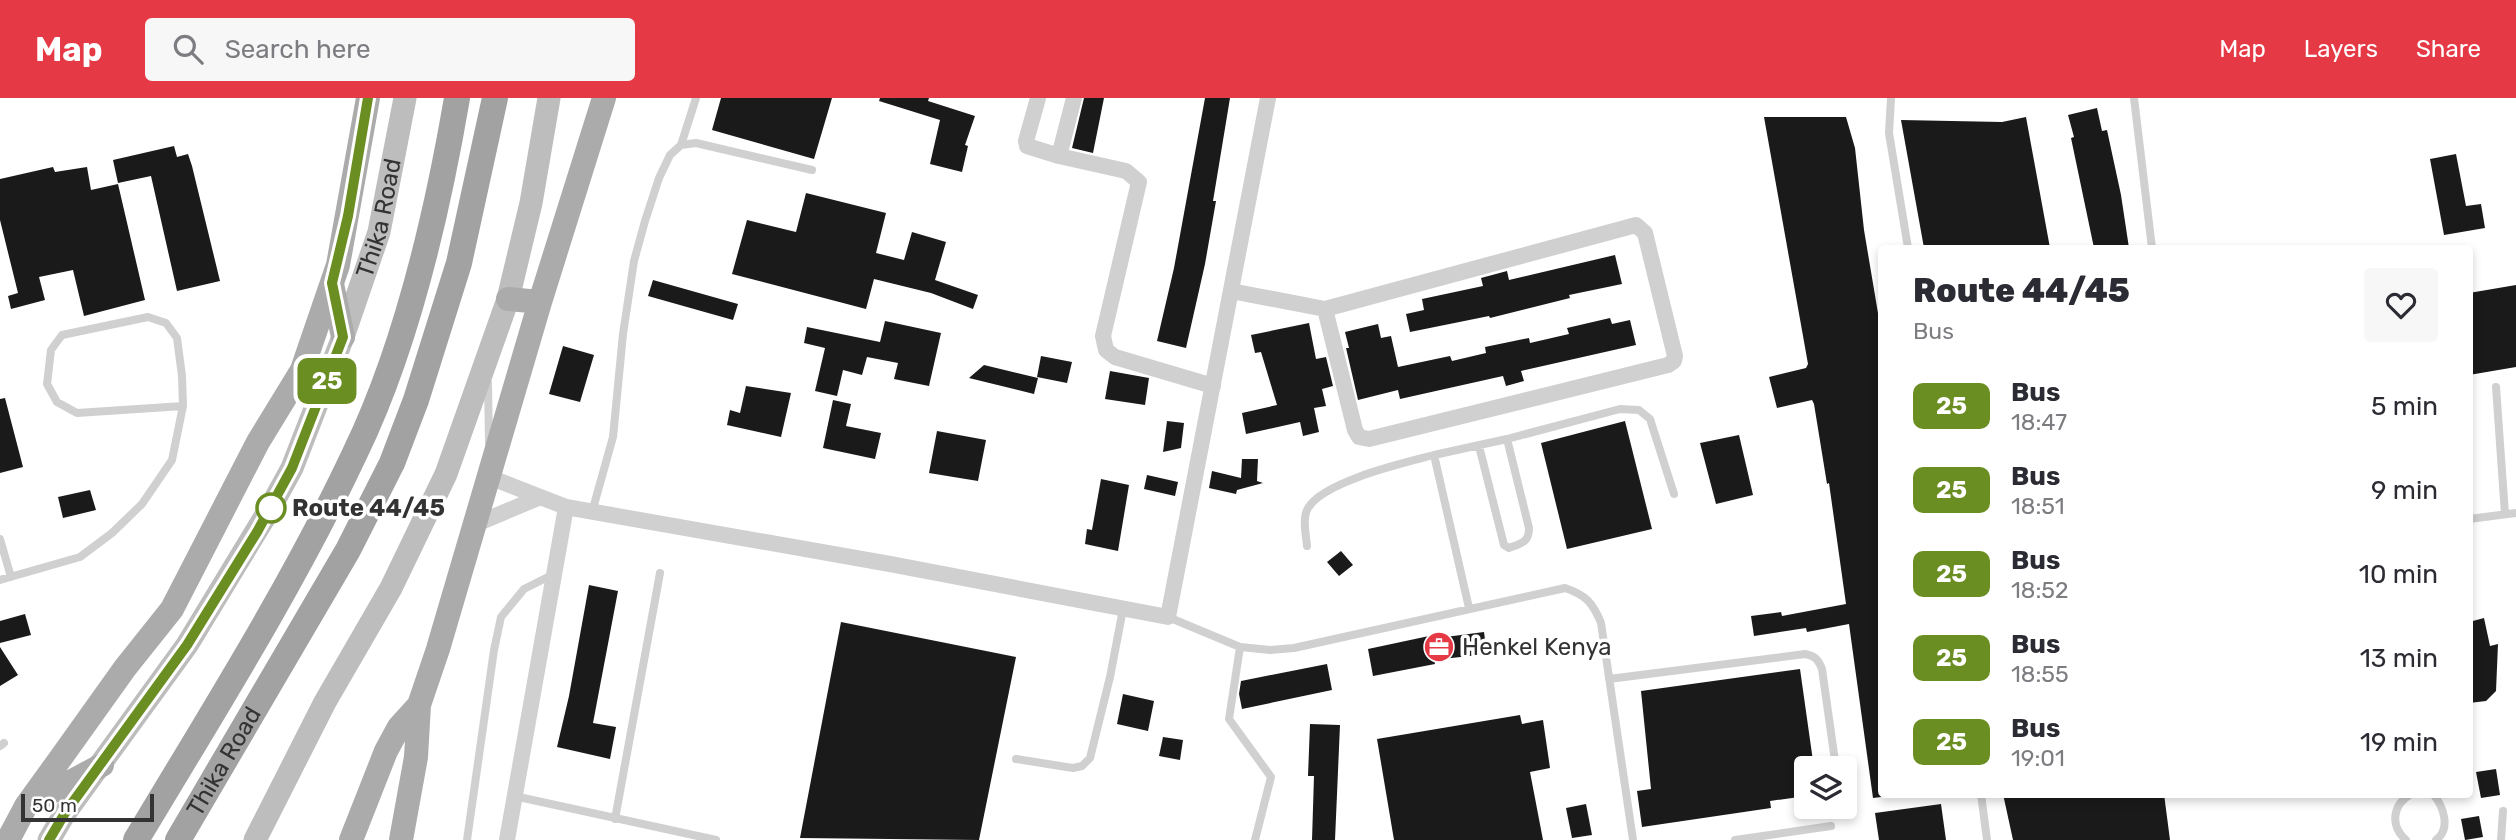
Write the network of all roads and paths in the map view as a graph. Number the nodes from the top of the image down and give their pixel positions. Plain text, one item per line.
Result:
1 (369, 98) edge
2 (405, 98) edge
3 (457, 98) edge
4 (495, 98) edge
5 (549, 98) edge
6 (604, 98) edge
7 (696, 98) edge
8 (1038, 98) edge
9 (1074, 98) edge
10 (1268, 98) edge
11 (1891, 98) edge
12 (2134, 98) edge
13 (681, 145) junction
14 (1059, 156) junction
15 (812, 170) dead end
16 (1908, 245) edge
17 (2152, 245) edge
18 (332, 283) junction
19 (1231, 291) junction
20 (508, 299) junction
21 (540, 302) junction
22 (1325, 309) junction
23 (343, 337) junction
24 (490, 352) junction
25 (1213, 386) junction
26 (2496, 387) dead end
27 (183, 406) junction
28 (1507, 439) junction
29 (1479, 446) junction
30 (1434, 456) junction
31 (491, 470) junction
32 (1674, 494) dead end
33 (538, 498) junction
34 (566, 507) junction
35 (592, 512) junction
36 (2516, 513) edge
37 (2505, 514) junction
38 (2473, 518) edge
39 (476, 524) junction
40 (0, 539) edge
41 (1307, 546) dead end
42 (660, 573) dead end
43 (552, 575) junction
44 (11, 577) junction
45 (0, 580) edge
46 (1469, 608) junction
47 (1123, 609) junction
48 (1168, 617) junction
49 (1240, 648) junction
50 (1609, 679) junction
51 (419, 705) junction
52 (1834, 756) edge
53 (1016, 759) dead end
54 (102, 765) junction
55 (514, 796) junction
56 (1982, 798) edge
57 (2406, 798) edge
58 (2436, 798) edge
59 (26, 806) junction
60 (2503, 811) dead end
61 (615, 819) junction
62 (1831, 825) dead end
63 (8, 840) edge
64 (49, 840) edge
65 (136, 840) edge
66 (178, 840) edge
67 (255, 840) edge
68 (351, 840) edge
69 (401, 840) edge
70 (467, 840) edge
71 (508, 840) edge
72 (716, 840) edge
73 (1255, 840) edge
74 (1633, 840) edge
75 (1735, 840) edge
76 (1987, 840) edge
77 (2406, 840) edge
78 (2436, 840) edge
79 (2501, 840) edge

1 - 18 main road
2 - 23 main road, Thika Road
3 - 65 highway, Thika Road
4 - 66 highway, Thika Road
5 - 20 main road
6 - 21 main road
7 - 13 lane
8 - 14 street
9 - 14 street
10 - 19 street
11 - 16 lane
12 - 17 lane
13 - 15 lane
13 - 35 lane
14 - 25 street
18 - 23 main road
18 - 59 main road
19 - 22 street
19 - 25 street
20 - 21 main road
20 - 24 main road
21 - 31 main road
22 - 22 street
23 - 54 main road, Thika Road
24 - 31 lane
24 - 67 main road
25 - 48 street
26 - 37 lane
27 - 27 lane
27 - 44 lane
28 - 29 lane
28 - 29 lane
28 - 32 lane
29 - 30 lane
30 - 41 lane
30 - 46 lane
31 - 33 street
31 - 39 main road
33 - 34 street
33 - 39 street
34 - 35 street
34 - 43 street
35 - 47 street
36 - 37 lane
37 - 38 lane
39 - 51 main road
40 - 44 lane
42 - 61 lane
43 - 55 street
43 - 70 lane
44 - 45 lane
46 - 49 lane
46 - 50 lane
47 - 48 street
47 - 53 lane
48 - 49 lane
49 - 73 lane
50 - 52 lane
50 - 74 lane
51 - 68 main road
51 - 69 main road
54 - 59 main road
54 - 64 main road, Thika Road
55 - 61 lane
55 - 71 street
56 - 76 lane
57 - 77 lane
58 - 78 lane
59 - 63 main road
60 - 79 lane
61 - 72 lane
62 - 75 lane

